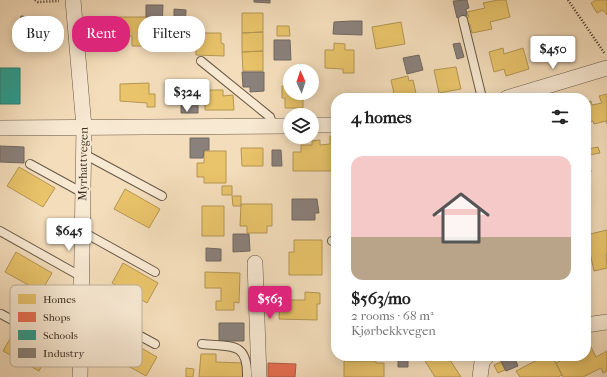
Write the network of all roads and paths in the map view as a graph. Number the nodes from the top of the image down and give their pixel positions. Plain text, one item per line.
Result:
1 (34, 0) edge
2 (73, 0) edge
3 (568, 0) edge
4 (463, 20) dead end
5 (607, 57) edge
6 (201, 61) dead end
7 (607, 68) edge
8 (481, 93) edge
9 (526, 93) edge
10 (319, 125) edge
11 (331, 125) edge
12 (274, 126) junction
13 (283, 126) edge
14 (84, 127) junction
15 (0, 128) edge
16 (84, 154) junction
17 (30, 164) dead end
18 (83, 193) junction
19 (162, 196) dead end
20 (0, 231) edge
21 (83, 232) junction
22 (255, 263) dead end
23 (155, 272) dead end
24 (82, 277) junction
25 (82, 285) edge
26 (1, 314) edge
27 (10, 319) edge
28 (607, 322) edge
29 (591, 324) edge
30 (142, 337) edge
31 (154, 344) dead end
32 (202, 344) dead end
33 (483, 361) edge
34 (80, 367) edge
35 (80, 377) edge
36 (247, 377) edge
37 (259, 377) edge
38 (480, 377) edge

1 - 2 path
2 - 14 street, Myrhattvegen
3 - 5 path
4 - 8 lane
6 - 12 lane
7 - 9 street
10 - 11 street
12 - 13 street
12 - 14 street
14 - 15 street
14 - 16 street, Myrhattvegen
16 - 18 street, Myrhattvegen
16 - 19 lane
17 - 18 lane
18 - 21 street, Myrhattvegen
20 - 24 lane
21 - 23 lane
21 - 24 street, Myrhattvegen
22 - 37 street
24 - 25 street, Myrhattvegen
26 - 27 lane
28 - 29 street
30 - 31 lane
32 - 36 lane
33 - 38 street
34 - 35 street, Myrhattvegen

